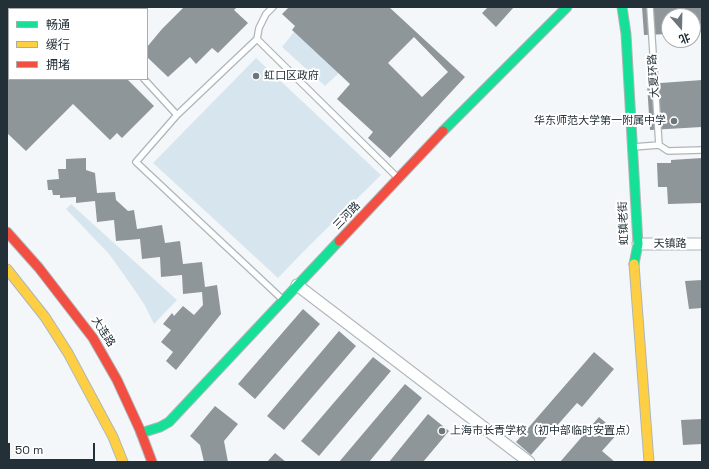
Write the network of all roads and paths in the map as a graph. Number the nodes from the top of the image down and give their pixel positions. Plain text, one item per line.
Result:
1 (273, 7) edge
2 (566, 7) edge
3 (622, 7) edge
4 (650, 7) edge
5 (258, 39) junction
6 (145, 80) edge
7 (177, 115) junction
8 (659, 145) junction
9 (632, 147) junction
10 (702, 150) edge
11 (399, 179) junction
12 (7, 232) edge
13 (638, 244) junction
14 (702, 244) edge
15 (7, 270) edge
16 (297, 285) junction
17 (283, 301) junction
18 (141, 433) junction
19 (123, 462) edge
20 (152, 462) edge
21 (529, 462) edge
22 (649, 462) edge

1 - 5 lane
2 - 11 street, 三河路
3 - 9 street, 虹镇老街
4 - 8 lane, 大夏环路
5 - 7 lane
5 - 11 lane
6 - 7 lane
7 - 17 lane
8 - 9 lane
8 - 10 lane
9 - 13 street, 虹镇老街
11 - 16 street, 三河路
12 - 18 street, 大连路
13 - 14 street, 天镇路
13 - 22 street, 虹镇老街
15 - 19 street
16 - 17 street, 三河路
16 - 21 street
17 - 18 street, 三河路
18 - 20 street, 大连路

